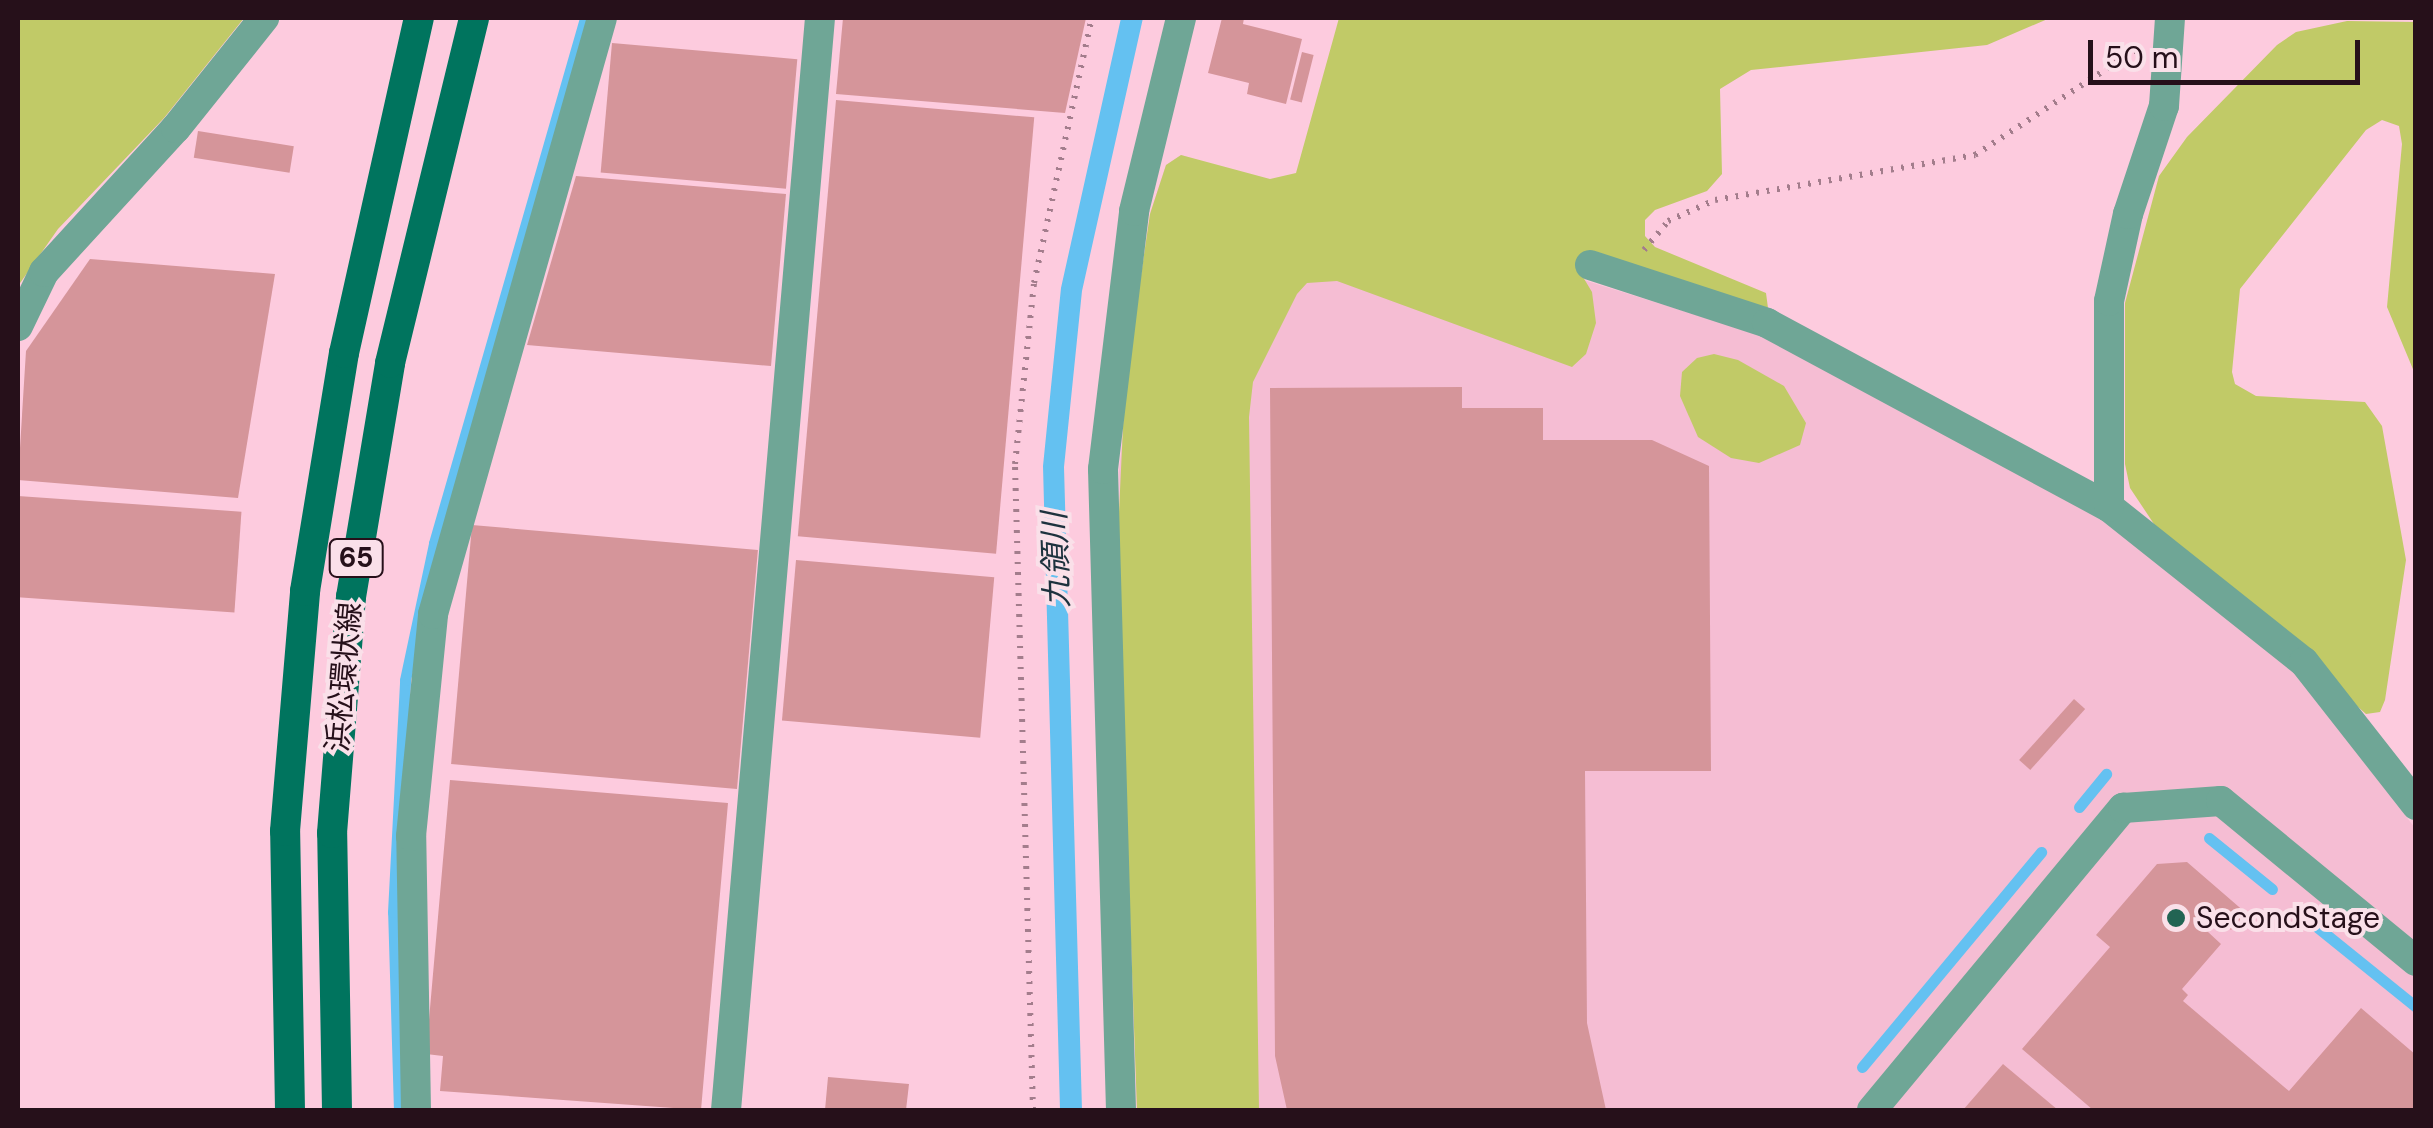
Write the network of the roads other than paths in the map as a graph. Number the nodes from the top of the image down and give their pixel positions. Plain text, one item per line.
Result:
1 (264, 18) edge
2 (419, 18) edge
3 (474, 18) edge
4 (602, 18) edge
5 (820, 18) edge
6 (1181, 18) edge
7 (2169, 24) edge
8 (1590, 265) dead end
9 (18, 326) edge
10 (2109, 507) junction
11 (2416, 806) edge
12 (2416, 961) edge
13 (290, 1110) edge
14 (336, 1110) edge
15 (416, 1110) edge
16 (726, 1110) edge
17 (1120, 1110) edge
18 (1872, 1110) edge

1 - 9 street
2 - 13 main road, 浜松環状線 / 65
3 - 14 main road, 浜松環状線 / 65
4 - 15 street
5 - 16 street
6 - 17 street
7 - 10 street
8 - 10 street
10 - 11 street
12 - 18 street

